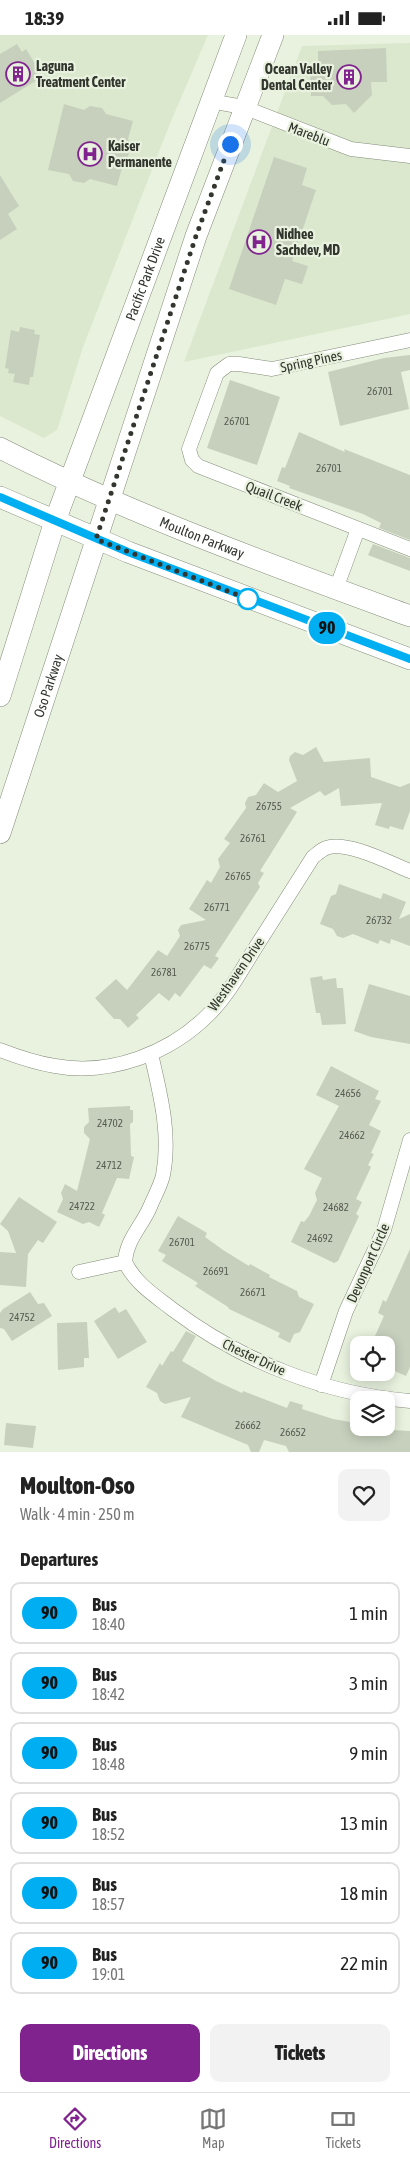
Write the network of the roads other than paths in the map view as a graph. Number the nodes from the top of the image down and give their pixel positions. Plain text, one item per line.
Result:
1 (236, 35) edge
2 (272, 35) edge
3 (210, 101) junction
4 (243, 107) junction
5 (410, 156) edge
6 (410, 340) edge
7 (0, 448) edge
8 (192, 460) joint
9 (69, 483) junction
10 (0, 497) edge
11 (109, 500) junction
12 (55, 521) junction
13 (358, 529) junction
14 (96, 539) junction
15 (410, 549) edge
16 (336, 589) junction
17 (410, 616) edge
18 (410, 659) edge
19 (0, 696) edge
20 (0, 833) edge
21 (410, 871) edge
22 (0, 1050) edge
23 (151, 1054) junction
24 (410, 1139) edge
25 (125, 1262) junction
26 (79, 1272) dead end
27 (321, 1385) junction
28 (410, 1401) edge

1 - 3 main road, Pacific Park Drive
2 - 4 main road
3 - 4 street, Mareblu
3 - 9 main road, Pacific Park Drive
4 - 5 street, Mareblu
4 - 11 main road
6 - 8 street, Spring Pines
7 - 9 main road, Moulton Parkway
8 - 13 street, Quail Creek
9 - 11 main road, Moulton Parkway
9 - 12 main road, Pacific Park Drive
10 - 12 main road
11 - 14 main road
11 - 16 main road, Moulton Parkway
12 - 14 main road
12 - 19 main road
13 - 15 street, Quail Creek
13 - 16 street
14 - 18 main road
14 - 20 main road, Oso Parkway
16 - 17 main road, Moulton Parkway
21 - 23 street, Westhaven Drive
22 - 23 street, Westhaven Drive
23 - 25 street
24 - 27 street, Devonport Circle
25 - 26 street
25 - 27 street, Chester Drive
27 - 28 street, Chester Drive

